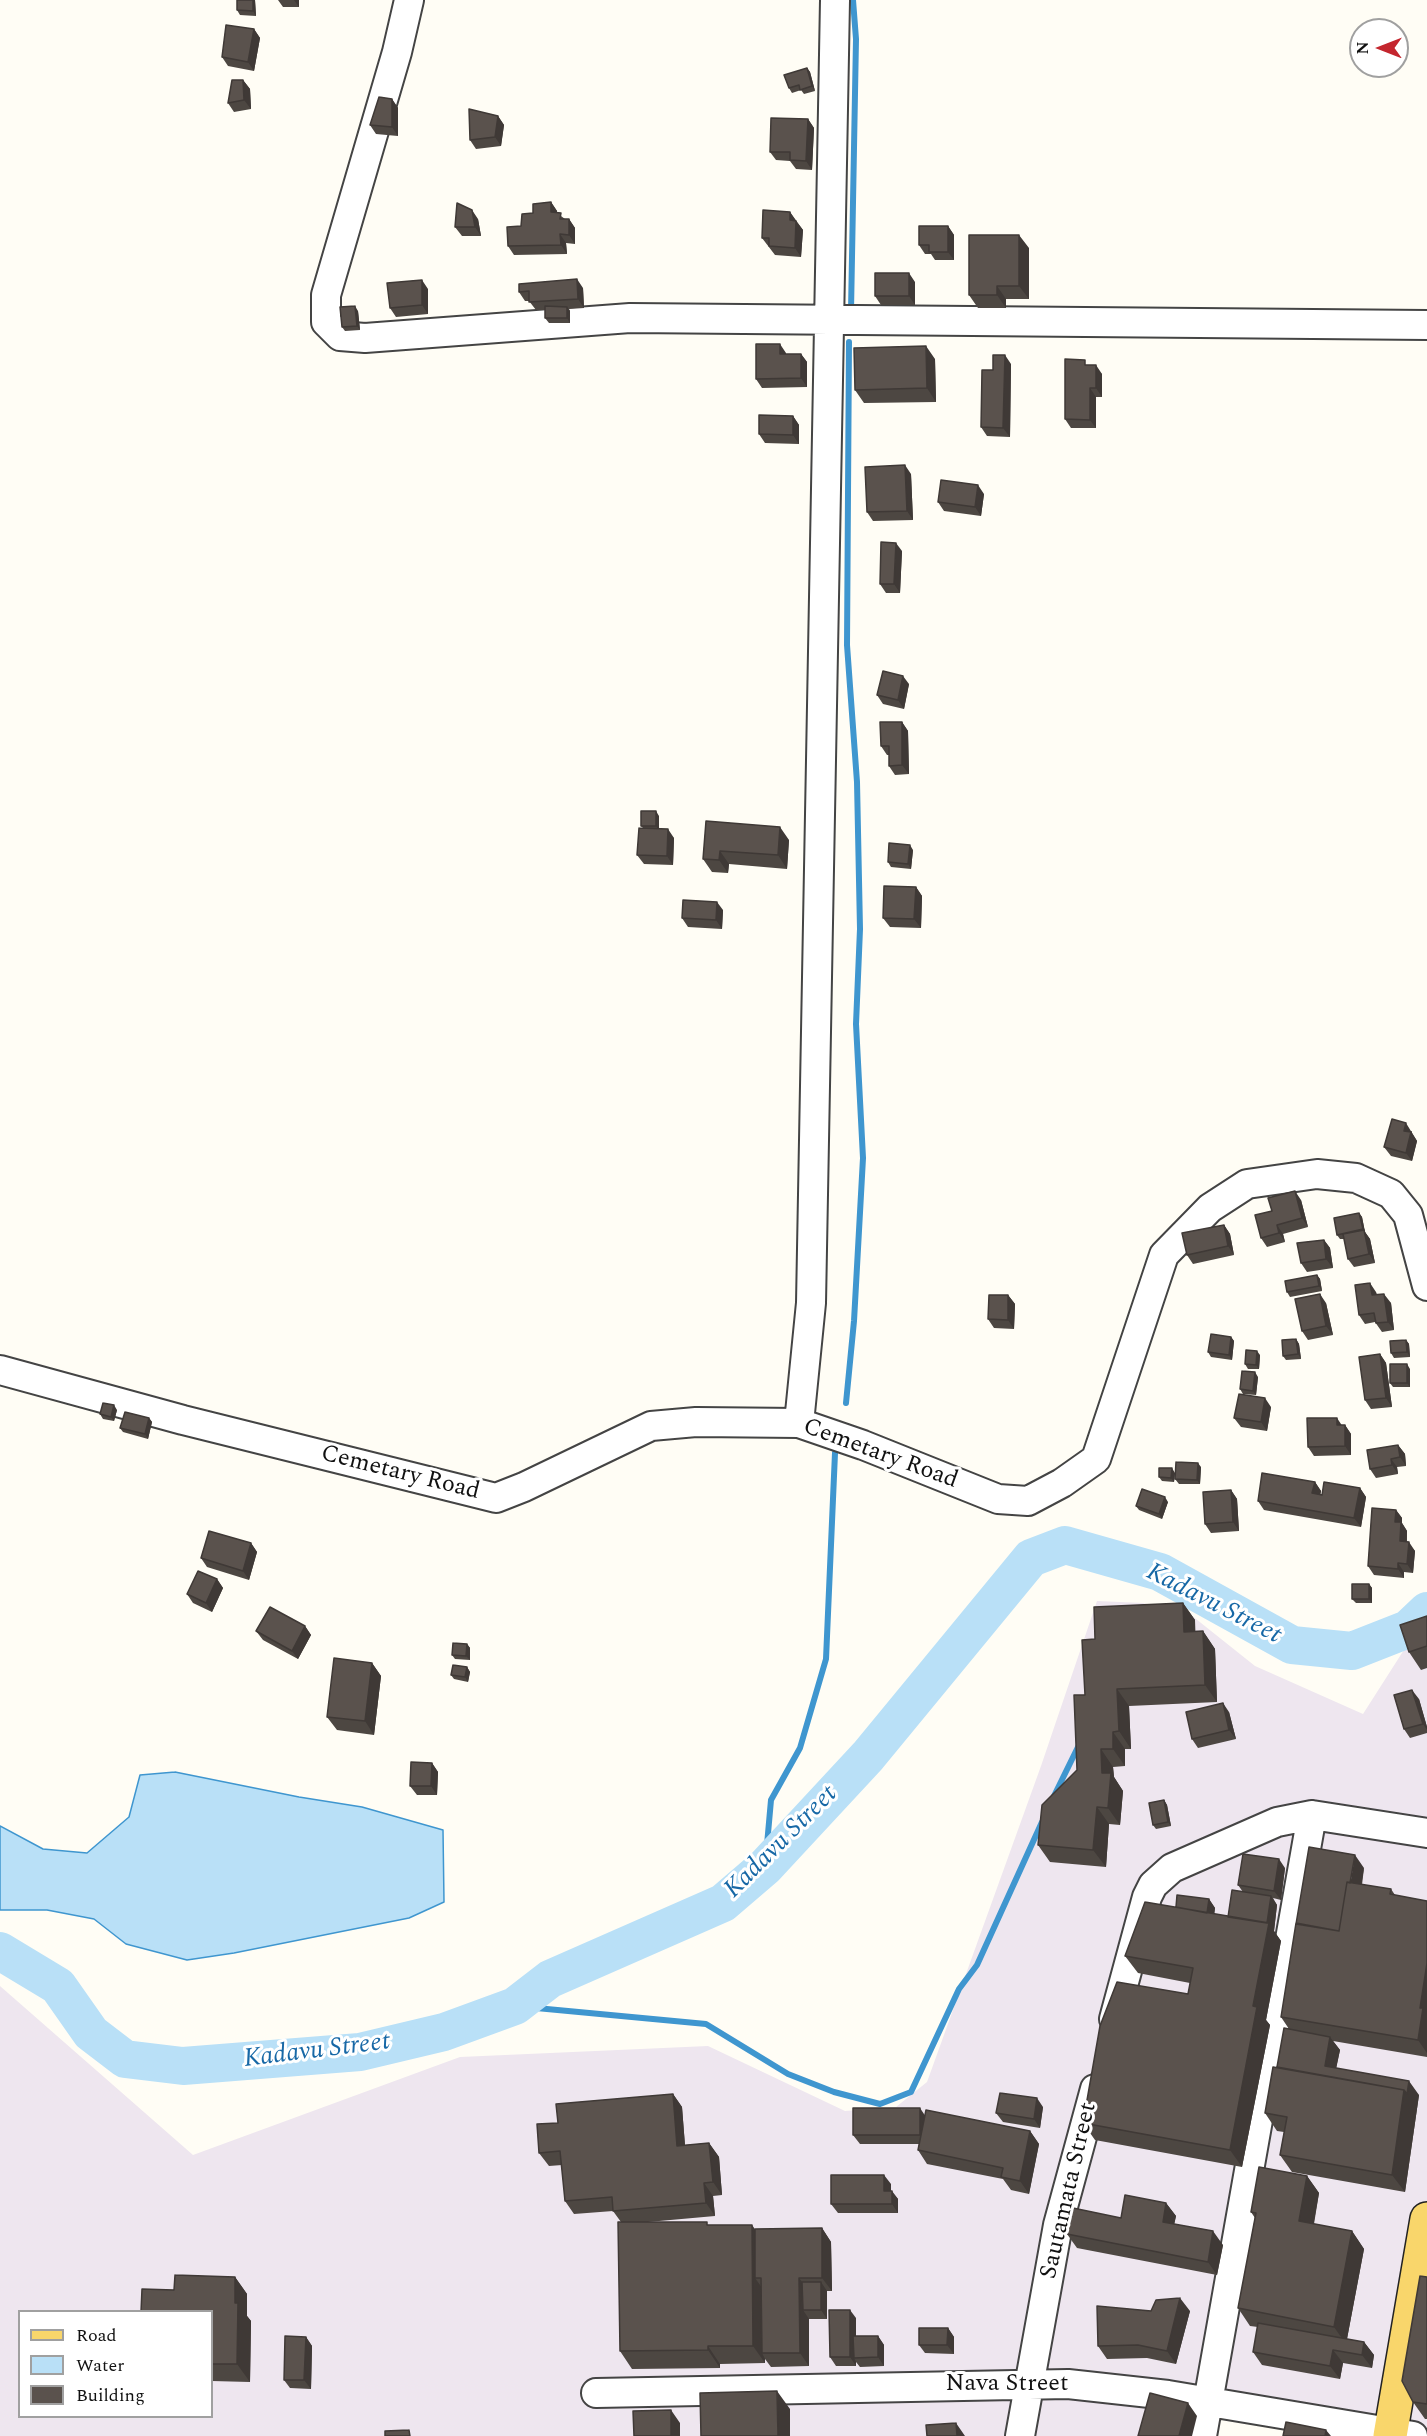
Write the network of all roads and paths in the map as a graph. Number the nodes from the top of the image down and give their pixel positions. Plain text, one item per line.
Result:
1 (409, 0) edge
2 (835, 0) edge
3 (831, 321) junction
4 (1427, 325) edge
5 (1427, 1286) edge
6 (0, 1371) edge
7 (810, 1427) junction
8 (1312, 1815) junction
9 (1427, 1833) edge
10 (1427, 2219) edge
11 (1030, 2383) junction
12 (596, 2393) dead end
13 (1207, 2402) junction
14 (1398, 2435) edge
15 (1020, 2436) edge
16 (1202, 2436) edge

1 - 3 street
2 - 3 street
3 - 4 street
3 - 7 street
5 - 7 street, Cemetary Road
6 - 7 street, Cemetary Road
8 - 9 street, Sautamata Street
8 - 11 street, Sautamata Street
8 - 13 street
10 - 14 main road
11 - 12 street, Nava Street
11 - 13 street, Nava Street
11 - 15 street, Sautamata Street
13 - 14 street, Nava Street
13 - 16 street

